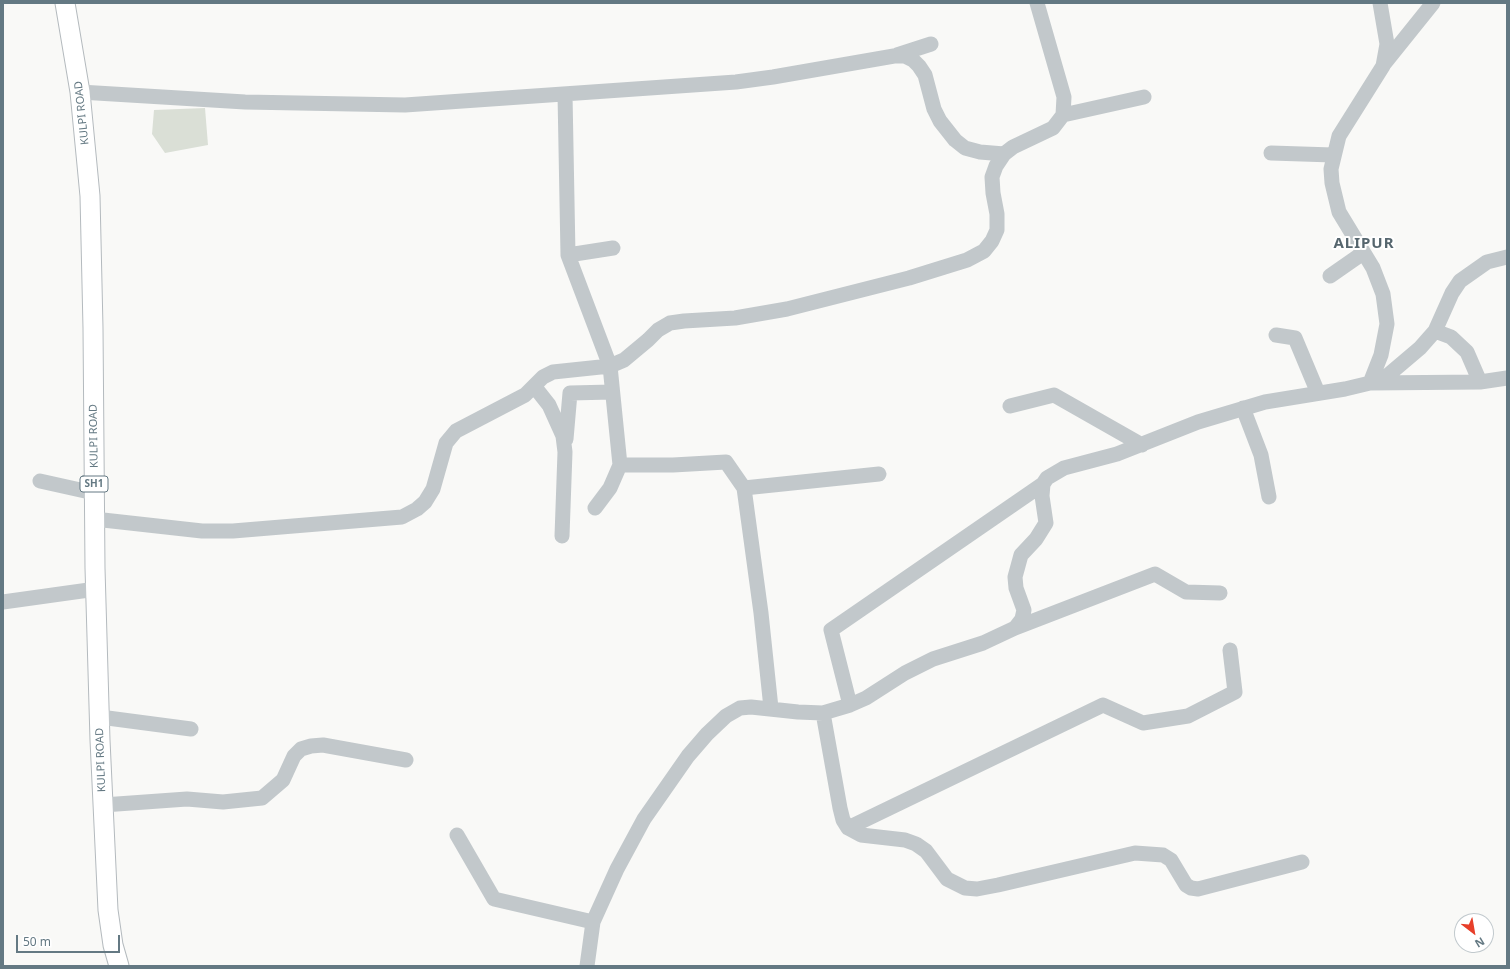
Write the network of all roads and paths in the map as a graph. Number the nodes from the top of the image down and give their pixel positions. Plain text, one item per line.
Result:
1 (65, 3) edge
2 (1037, 3) edge
3 (1380, 3) edge
4 (1433, 3) edge
5 (931, 44) dead end
6 (894, 56) junction
7 (1383, 66) junction
8 (80, 92) junction
9 (565, 94) junction
10 (1144, 97) dead end
11 (1063, 115) junction
12 (1271, 153) dead end
13 (1004, 154) junction
14 (1334, 155) junction
15 (613, 248) dead end
16 (1363, 253) junction
17 (568, 255) junction
18 (1507, 257) edge
19 (1330, 276) dead end
20 (1435, 331) junction
21 (1276, 335) dead end
22 (610, 366) junction
23 (1507, 378) edge
24 (1480, 382) junction
25 (1370, 383) junction
26 (534, 386) junction
27 (612, 392) junction
28 (1318, 393) junction
29 (1010, 406) dead end
30 (1243, 408) junction
31 (1142, 444) junction
32 (565, 452) junction
33 (620, 465) junction
34 (879, 474) dead end
35 (40, 481) dead end
36 (1043, 484) junction
37 (744, 488) junction
38 (94, 493) junction
39 (1269, 497) dead end
40 (595, 508) dead end
41 (94, 519) junction
42 (562, 536) dead end
43 (96, 589) junction
44 (1220, 593) dead end
45 (3, 602) edge
46 (1015, 628) junction
47 (1230, 650) dead end
48 (850, 706) junction
49 (771, 708) junction
50 (823, 713) junction
51 (100, 717) junction
52 (191, 729) dead end
53 (406, 760) dead end
54 (103, 804) junction
55 (848, 828) junction
56 (457, 835) dead end
57 (1302, 862) dead end
58 (593, 922) junction
59 (119, 966) edge
60 (587, 966) edge

1 - 8 main road, KULPI ROAD / SH1
2 - 11 street
3 - 7 street
4 - 7 street
5 - 6 street
6 - 9 street
6 - 13 street
7 - 14 street
8 - 9 street
8 - 38 main road, KULPI ROAD / SH1
9 - 17 street
10 - 11 street
11 - 13 street
12 - 14 street
13 - 22 street
14 - 16 street
15 - 17 street
16 - 19 street
16 - 25 street
17 - 22 street
18 - 20 street
20 - 24 street
20 - 25 street
21 - 28 street
22 - 26 street
22 - 27 street
23 - 24 street
24 - 25 street
25 - 28 street
26 - 32 street
26 - 41 street
27 - 32 street
27 - 33 street
28 - 30 street
29 - 31 street
30 - 31 street
30 - 39 street
31 - 36 street
32 - 42 street
33 - 37 street
33 - 40 street
34 - 37 street
35 - 38 street
36 - 46 street
36 - 48 street
37 - 49 street
38 - 41 main road, KULPI ROAD / SH1
41 - 43 main road, KULPI ROAD / SH1
43 - 45 street
43 - 51 main road, KULPI ROAD / SH1
44 - 46 street
46 - 48 street
47 - 55 street
48 - 50 street
49 - 50 street
49 - 58 street
50 - 55 street
51 - 52 street
51 - 54 main road, KULPI ROAD / SH1
53 - 54 street
54 - 59 main road, KULPI ROAD / SH1
55 - 57 street
56 - 58 street
58 - 60 street

